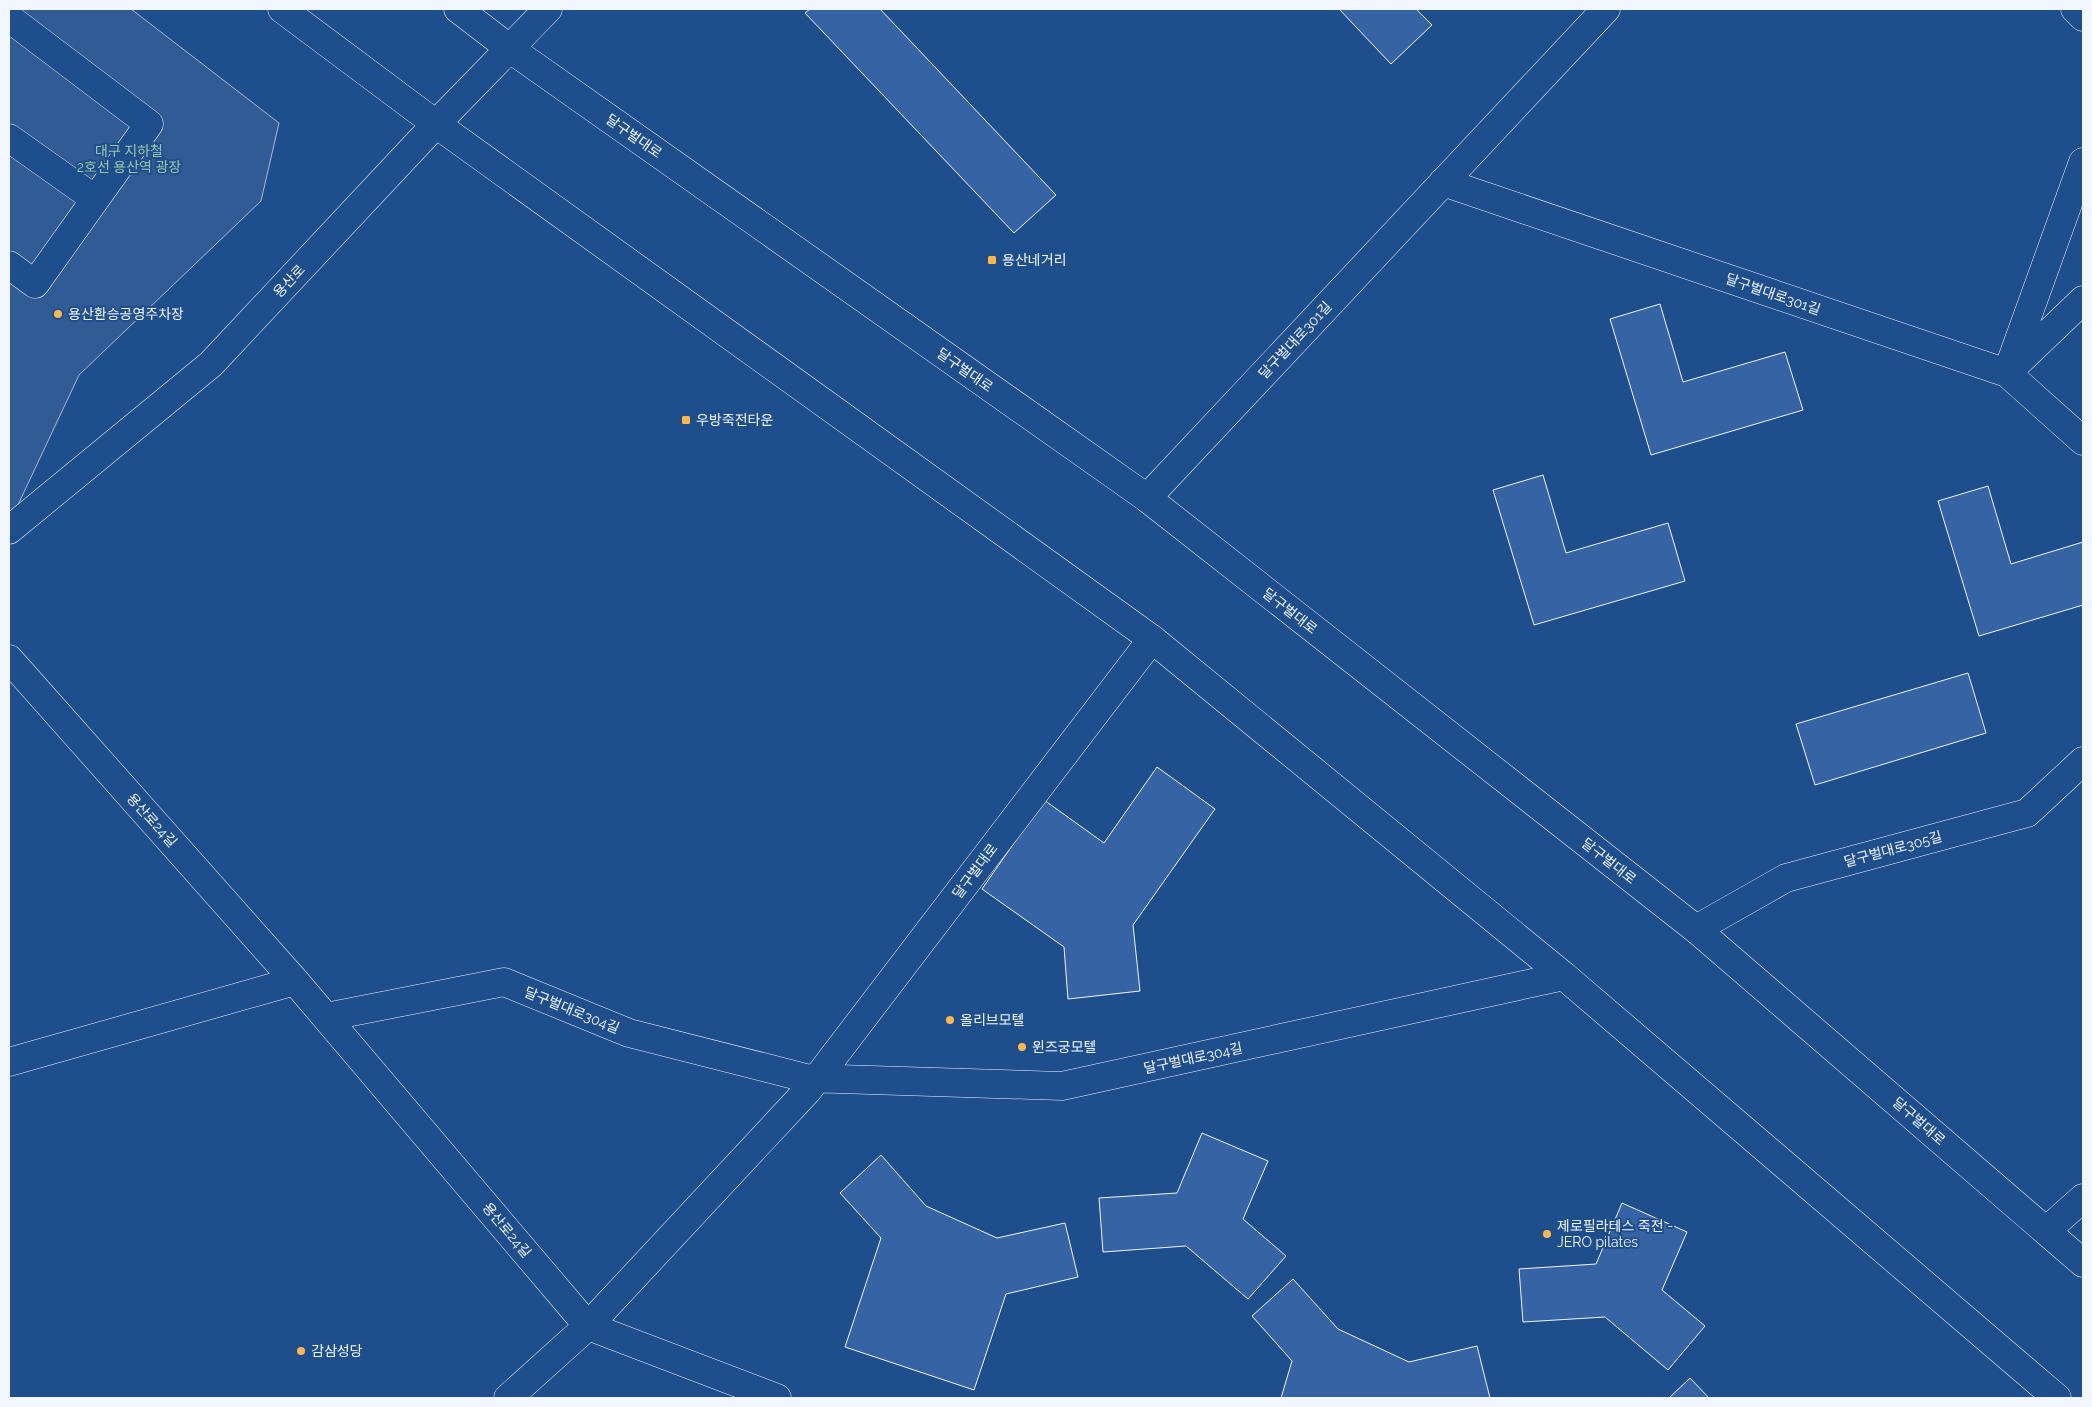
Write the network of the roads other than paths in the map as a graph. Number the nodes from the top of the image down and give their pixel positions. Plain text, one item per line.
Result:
1 (282, 9) edge
2 (458, 9) edge
3 (548, 9) edge
4 (1606, 9) edge
5 (2076, 9) edge
6 (2083, 17) edge
7 (9, 18) edge
8 (509, 48) junction
9 (436, 124) junction
10 (9, 138) edge
11 (2083, 162) edge
12 (1443, 182) junction
13 (95, 199) junction
14 (9, 264) edge
15 (2083, 300) edge
16 (2007, 373) junction
17 (2083, 440) edge
18 (1147, 498) junction
19 (9, 530) edge
20 (1152, 639) junction
21 (9, 658) edge
22 (2083, 761) edge
23 (1696, 930) junction
24 (1564, 976) junction
25 (295, 981) junction
26 (326, 1017) junction
27 (9, 1062) edge
28 (816, 1079) junction
29 (2083, 1198) edge
30 (2047, 1230) junction
31 (2083, 1263) edge
32 (588, 1326) junction
33 (508, 1398) edge
34 (777, 1398) edge
35 (2057, 1398) edge

1 - 9 main road
2 - 8 main road, 달구벌대로
3 - 8 main road, 용산로
4 - 12 main road, 달구벌대로301길
5 - 6 main road
7 - 13 main road
8 - 9 main road, 용산로
8 - 18 main road, 달구벌대로
9 - 19 main road, 용산로
9 - 20 main road
10 - 13 main road
11 - 16 main road
12 - 16 main road, 달구벌대로301길
12 - 18 main road, 달구벌대로301길
13 - 14 main road
15 - 16 main road
16 - 17 main road, 달구벌대로301길
18 - 23 main road, 달구벌대로
20 - 24 main road
20 - 28 main road, 달구벌대로
21 - 25 main road, 용산로24길
22 - 23 main road, 달구벌대로305길
23 - 30 main road, 달구벌대로
24 - 28 main road, 달구벌대로304길
24 - 35 main road
25 - 26 main road, 용산로24길
25 - 27 main road
26 - 28 main road, 달구벌대로304길
26 - 32 main road, 용산로24길
28 - 32 main road
29 - 30 main road
30 - 31 main road, 달구벌대로
32 - 33 main road
32 - 34 main road, 용산로24길

